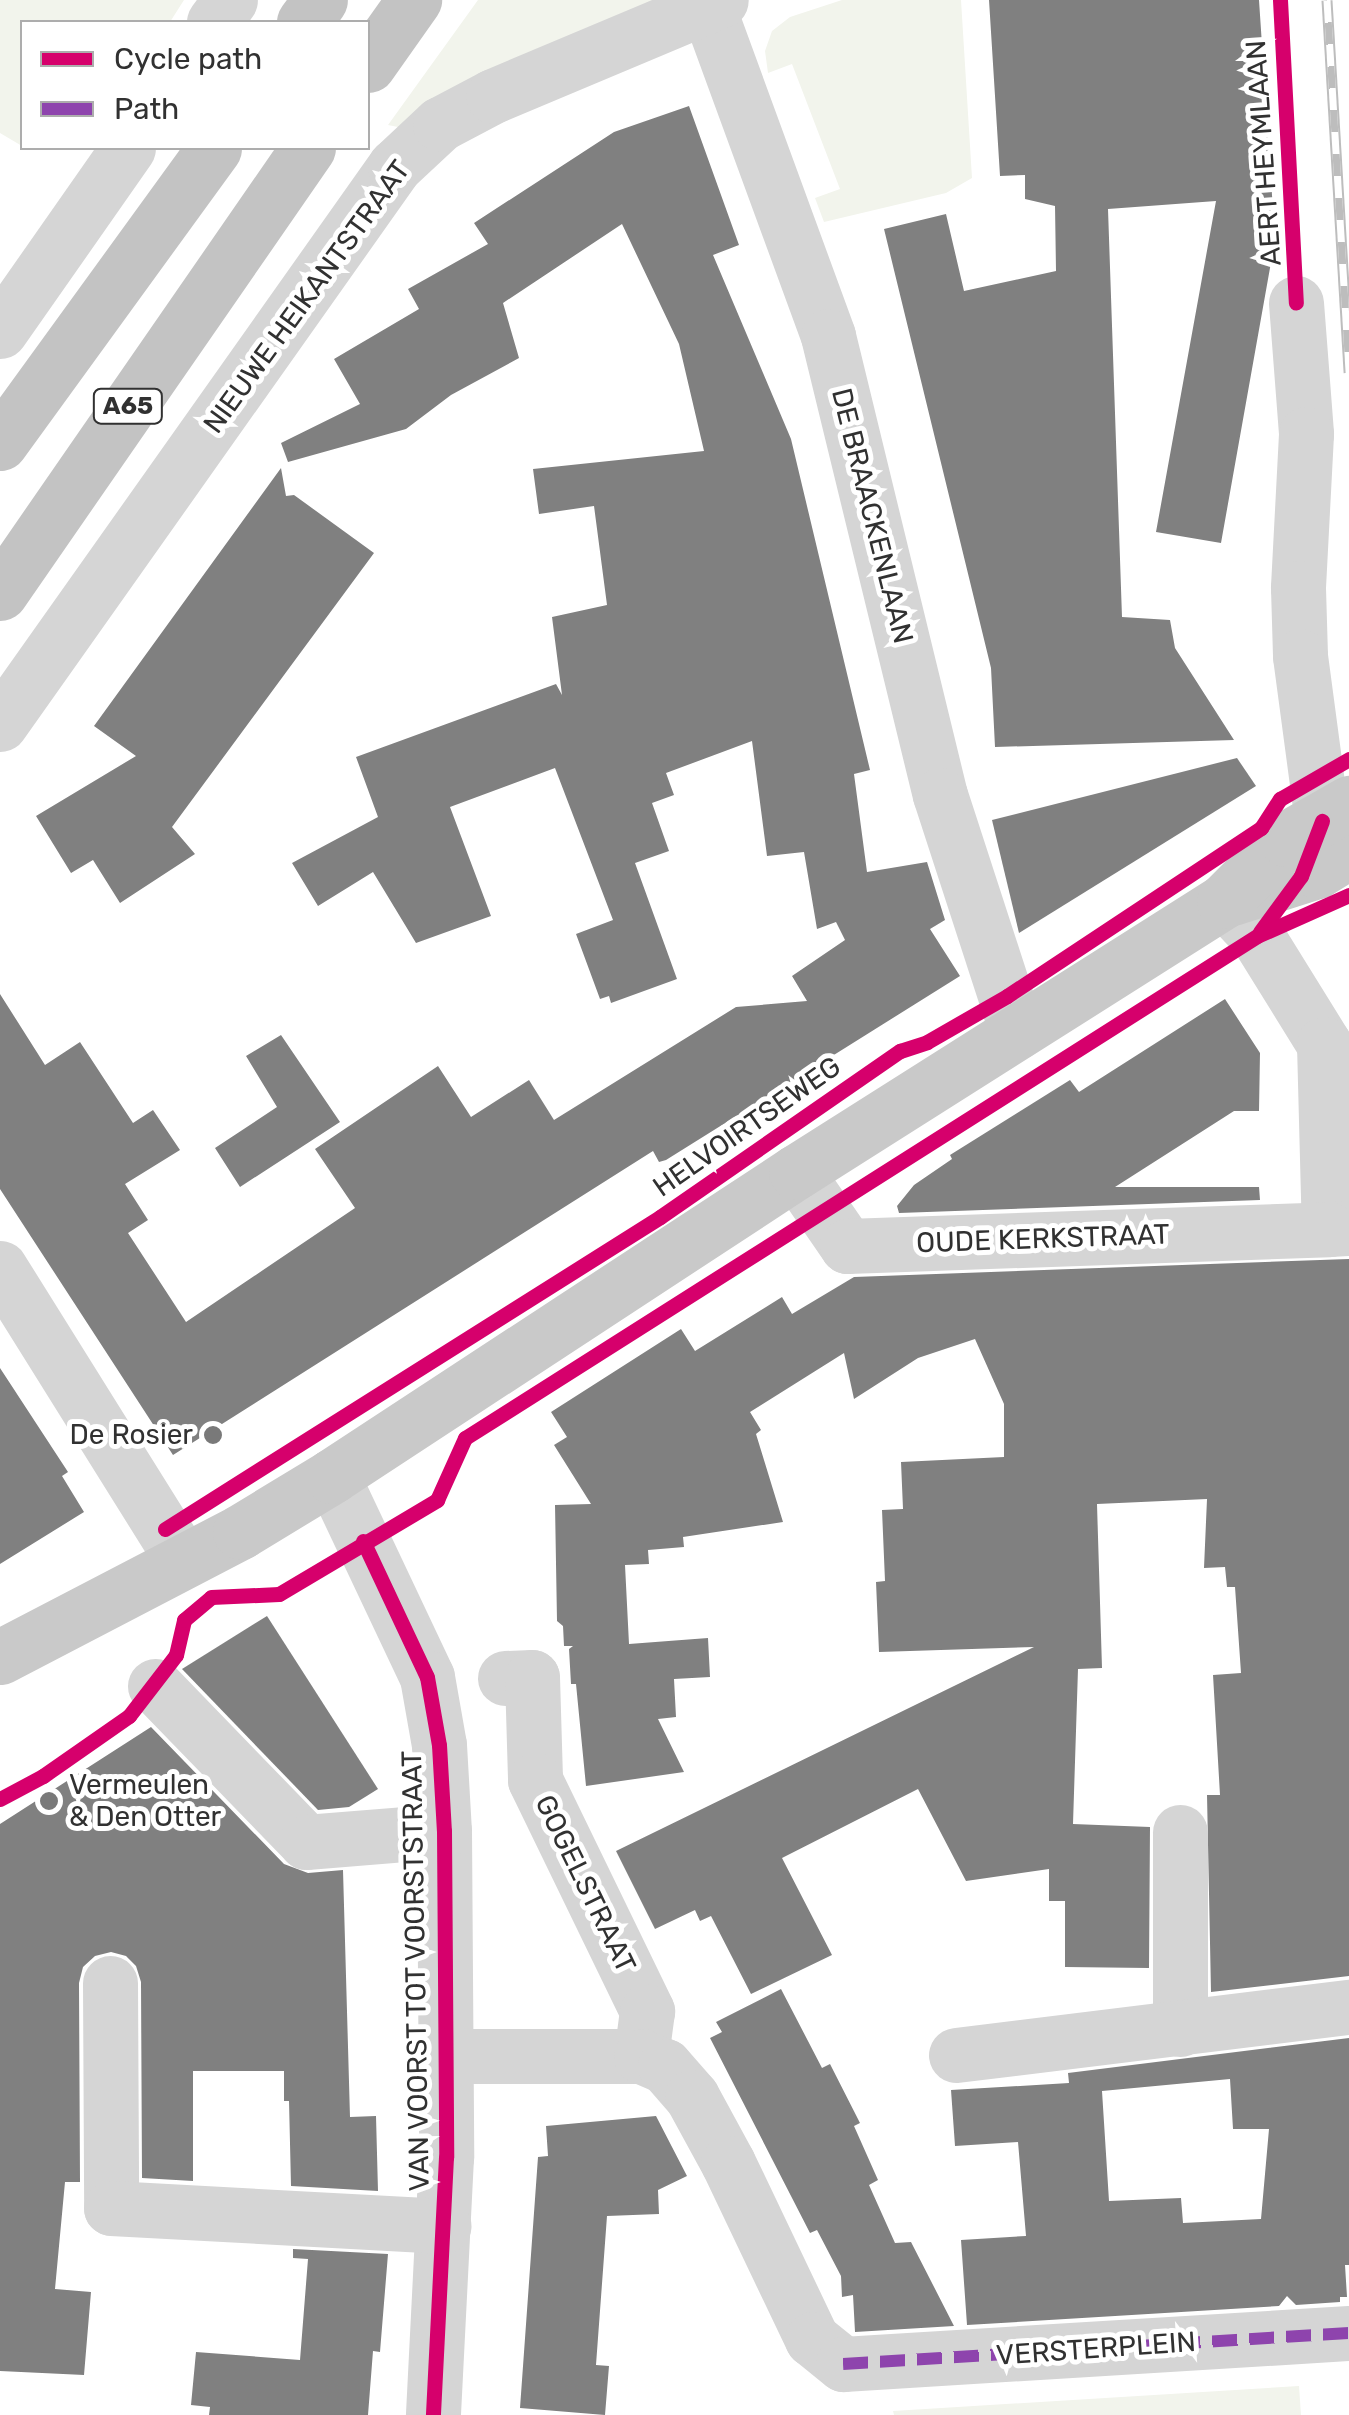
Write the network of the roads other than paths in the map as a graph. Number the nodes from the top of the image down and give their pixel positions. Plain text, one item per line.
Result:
1 (414, 0) edge
2 (714, 3) edge
3 (370, 61) edge
4 (127, 150) edge
5 (213, 150) edge
6 (307, 150) edge
7 (1296, 302) dead end
8 (0, 331) edge
9 (0, 443) edge
10 (0, 594) edge
11 (0, 724) edge
12 (1340, 825) edge
13 (1224, 901) junction
14 (1016, 1032) junction
15 (810, 1192) junction
16 (1339, 1228) edge
17 (0, 1268) edge
18 (332, 1476) junction
19 (182, 1560) junction
20 (0, 1658) edge
21 (504, 1678) dead end
22 (155, 1686) dead end
23 (444, 1831) junction
24 (1180, 1832) dead end
25 (110, 1983) dead end
26 (1349, 2007) edge
27 (1180, 2029) junction
28 (956, 2055) dead end
29 (446, 2056) junction
30 (641, 2056) junction
31 (444, 2226) junction
32 (1349, 2333) edge
33 (432, 2415) edge

1 - 3 highway
2 - 11 street, NIEUWE HEIKANTSTRAAT
2 - 14 street, DE BRAACKENLAAN
4 - 8 street
5 - 9 highway, A65
6 - 10 highway, A65
7 - 12 street, AERT HEYMLAAN
12 - 13 main road
13 - 14 main road
13 - 16 street
14 - 15 main road
15 - 16 street, OUDE KERKSTRAAT
15 - 18 main road
17 - 19 street
18 - 19 main road
18 - 23 street, VAN VOORST TOT VOORSTSTRAAT
19 - 20 main road
21 - 30 street, GOGELSTRAAT
22 - 23 street
23 - 29 street, VAN VOORST TOT VOORSTSTRAAT
24 - 27 street
25 - 31 street
26 - 27 street
27 - 28 street
29 - 30 street
29 - 31 street, VAN VOORST TOT VOORSTSTRAAT
30 - 32 street, VERSTERPLEIN
31 - 33 street, VAN VOORST TOT VOORSTSTRAAT

